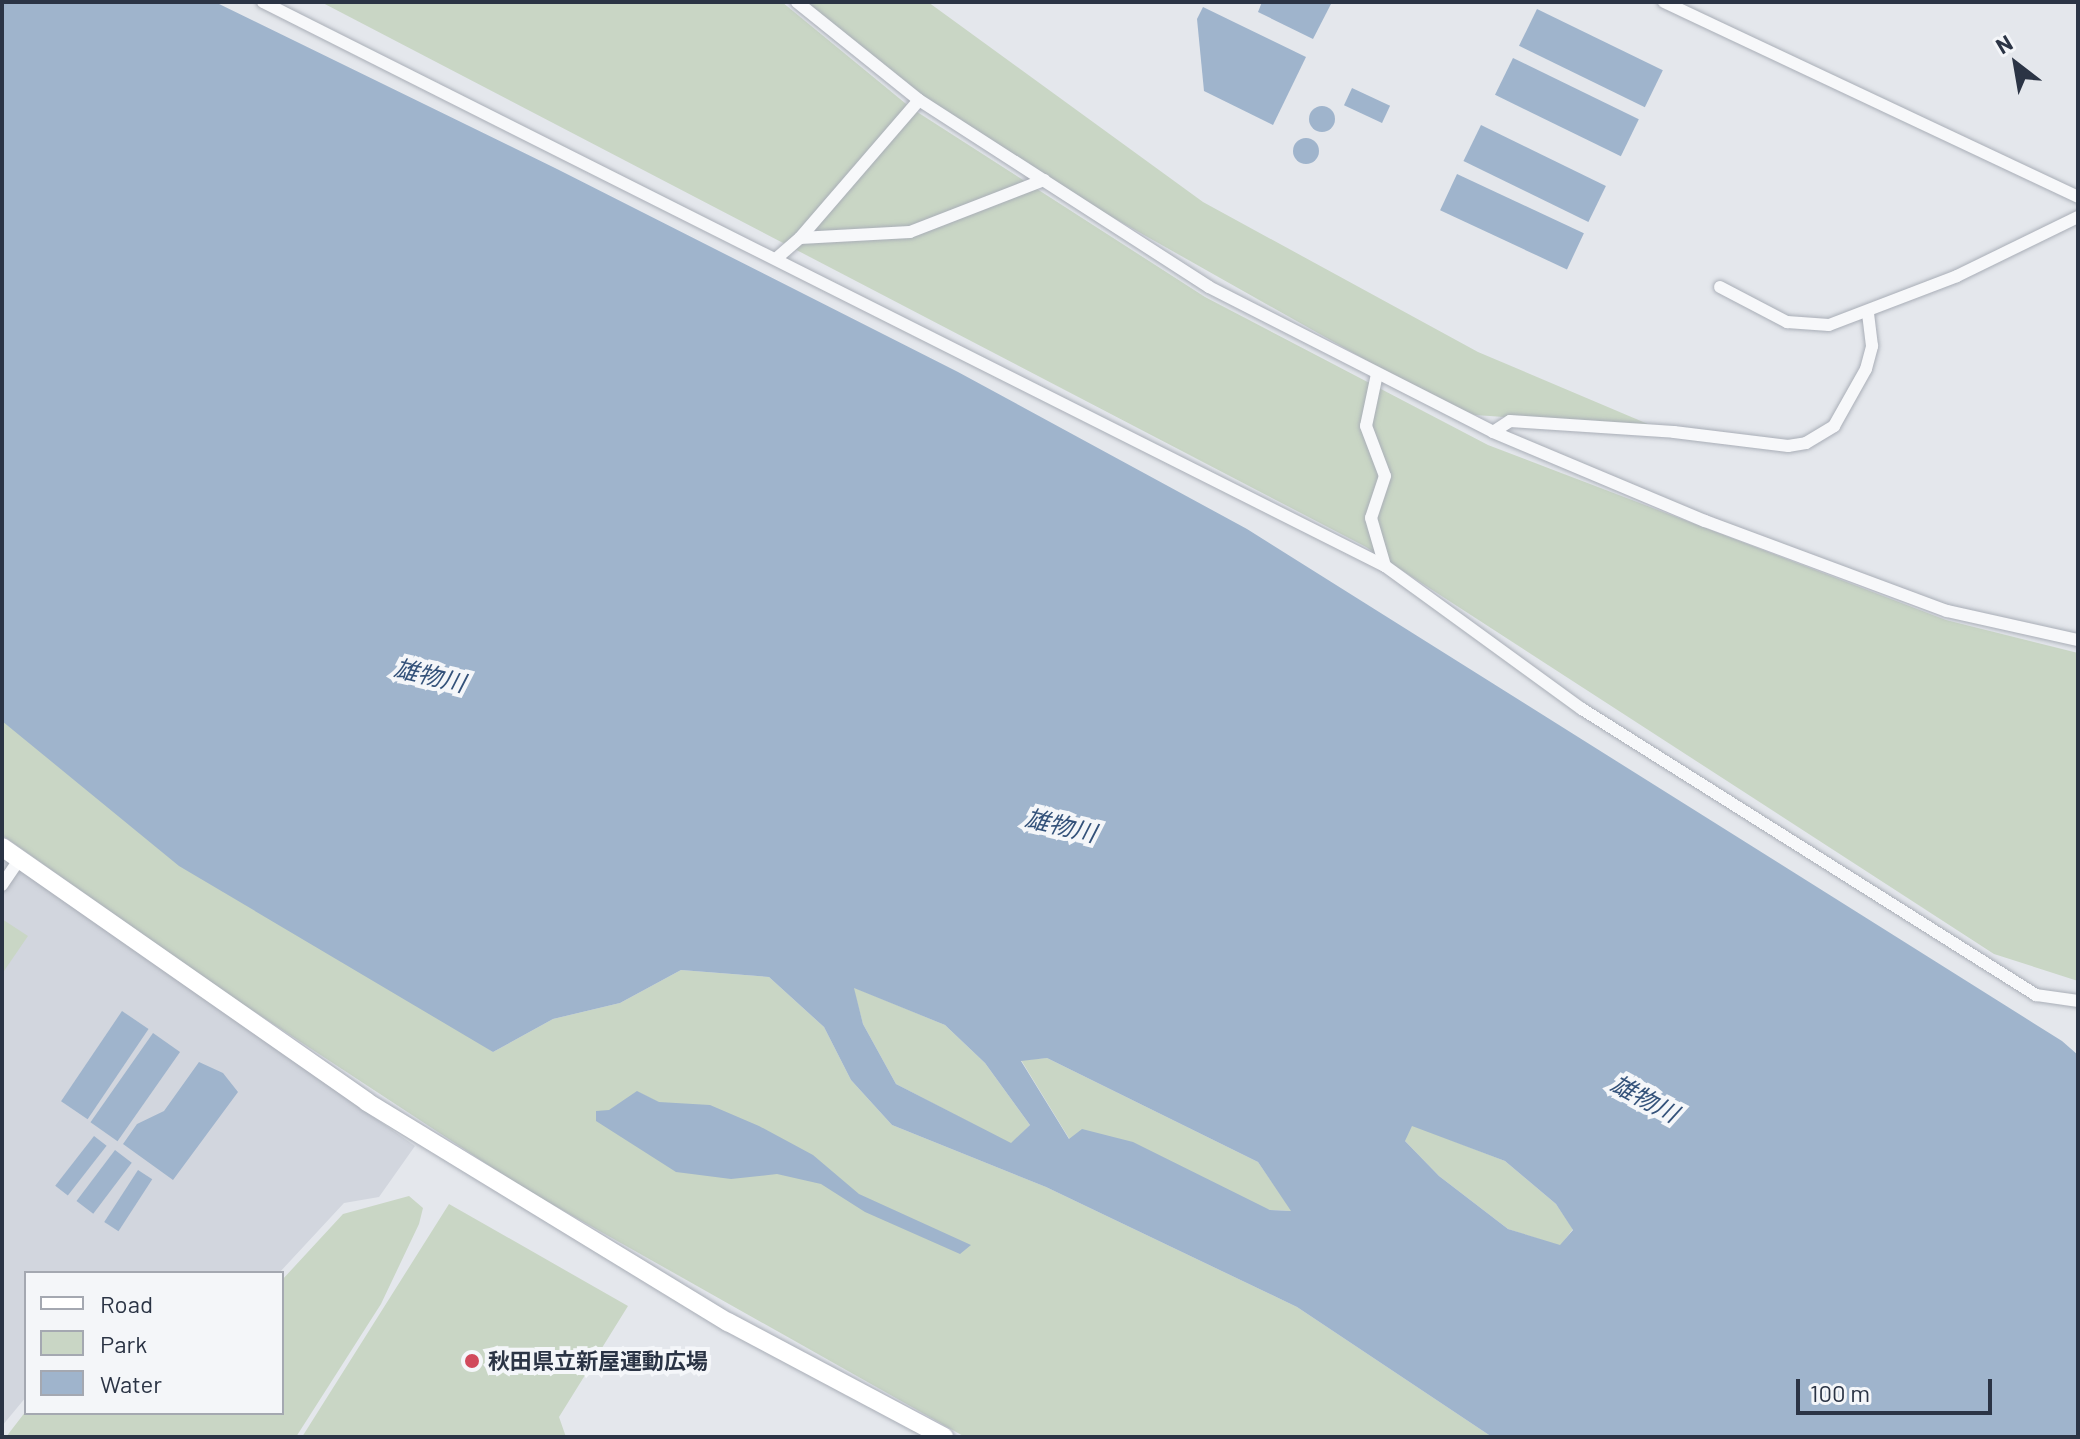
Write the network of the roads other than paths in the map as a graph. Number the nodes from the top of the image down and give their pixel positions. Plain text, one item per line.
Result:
1 (263, 2) edge
2 (797, 2) edge
3 (1664, 2) edge
4 (919, 100) junction
5 (1044, 180) junction
6 (2078, 197) edge
7 (2078, 217) edge
8 (800, 238) junction
9 (778, 257) junction
10 (1720, 287) dead end
11 (1868, 312) junction
12 (1377, 374) junction
13 (1493, 432) junction
14 (1385, 566) junction
15 (2078, 640) edge
16 (2, 847) edge
17 (19, 860) junction
18 (2, 885) edge
19 (2078, 1001) edge
20 (944, 1437) edge

1 - 9 street
2 - 4 street
3 - 6 street
4 - 5 street
4 - 8 street
5 - 8 street
5 - 12 street
7 - 11 street
8 - 9 street
9 - 14 street
10 - 11 street
11 - 13 street
12 - 13 street
12 - 14 street
13 - 15 street
14 - 19 street
16 - 17 street
17 - 18 street
17 - 20 street

